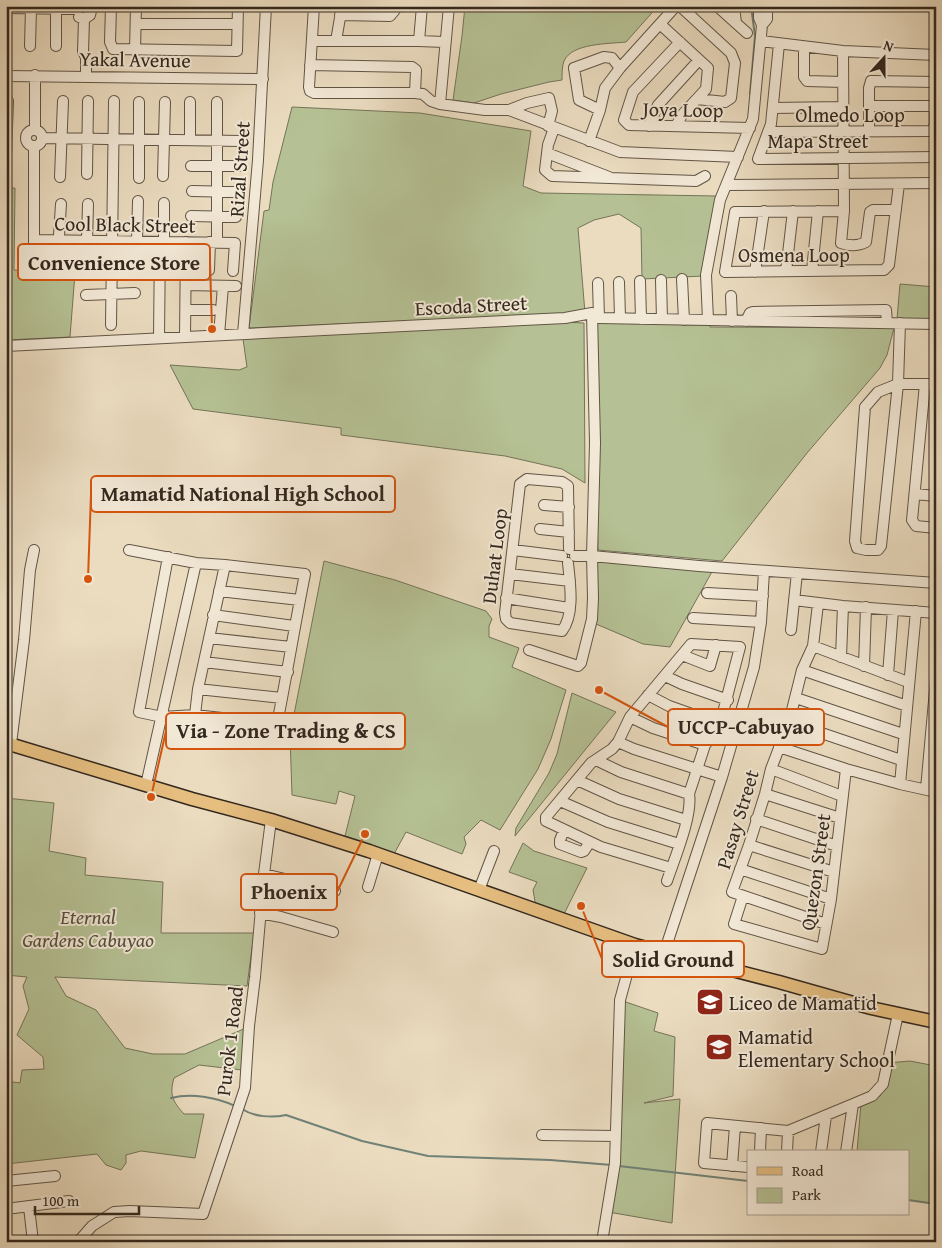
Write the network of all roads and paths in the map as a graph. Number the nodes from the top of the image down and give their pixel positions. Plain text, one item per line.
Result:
1 (88, 6) edge
2 (111, 6) edge
3 (136, 6) edge
4 (238, 6) edge
5 (266, 6) edge
6 (314, 6) edge
7 (396, 6) edge
8 (422, 6) edge
9 (449, 6) edge
10 (678, 6) edge
11 (717, 6) edge
12 (734, 6) edge
13 (759, 6) edge
14 (767, 6) edge
15 (76, 7) edge
16 (6, 8) edge
17 (31, 8) junction
18 (56, 8) junction
19 (341, 10) edge
20 (84, 19) junction
21 (736, 23) junction
22 (136, 24) junction
23 (237, 24) junction
24 (660, 24) junction
25 (762, 25) junction
26 (747, 32) dead end
27 (336, 40) junction
28 (312, 41) junction
29 (419, 41) junction
30 (761, 41) junction
31 (444, 42) junction
32 (680, 42) junction
33 (779, 44) junction
34 (30, 46) dead end
35 (56, 46) dead end
36 (804, 47) junction
37 (135, 50) junction
38 (843, 51) junction
39 (936, 55) edge
40 (699, 60) junction
41 (310, 66) junction
42 (620, 68) junction
43 (35, 75) junction
44 (6, 76) edge
45 (82, 76) junction
46 (263, 79) junction
47 (843, 82) junction
48 (936, 82) edge
49 (415, 93) junction
50 (697, 99) junction
51 (8, 101) dead end
52 (62, 101) dead end
53 (88, 101) dead end
54 (114, 102) dead end
55 (139, 102) dead end
56 (165, 102) dead end
57 (190, 102) dead end
58 (217, 102) dead end
59 (440, 104) junction
60 (869, 106) junction
61 (843, 107) junction
62 (773, 108) junction
63 (509, 110) junction
64 (600, 110) junction
65 (649, 126) junction
66 (676, 126) junction
67 (551, 127) junction
68 (750, 128) junction
69 (35, 130) junction
70 (769, 132) junction
71 (844, 132) junction
72 (868, 132) junction
73 (7, 138) edge
74 (26, 138) junction
75 (42, 138) junction
76 (61, 138) junction
77 (88, 139) junction
78 (114, 139) junction
79 (139, 139) junction
80 (164, 140) junction
81 (190, 140) junction
82 (217, 140) junction
83 (242, 141) dead end
84 (589, 141) junction
85 (34, 146) junction
86 (547, 153) junction
87 (6, 156) edge
88 (738, 157) junction
89 (936, 157) edge
90 (844, 158) junction
91 (191, 166) dead end
92 (217, 166) junction
93 (240, 166) dead end
94 (87, 174) dead end
95 (163, 176) dead end
96 (705, 176) dead end
97 (60, 177) dead end
98 (139, 178) dead end
99 (617, 180) junction
100 (936, 183) edge
101 (844, 184) junction
102 (899, 184) junction
103 (726, 185) junction
104 (192, 191) dead end
105 (217, 191) junction
106 (237, 192) dead end
107 (138, 201) dead end
108 (164, 203) dead end
109 (61, 204) dead end
110 (88, 204) dead end
111 (844, 210) junction
112 (896, 210) junction
113 (764, 211) junction
114 (793, 211) junction
115 (818, 211) junction
116 (191, 216) dead end
117 (217, 217) junction
118 (236, 217) dead end
119 (34, 240) junction
120 (59, 240) junction
121 (87, 241) junction
122 (112, 241) junction
123 (137, 241) junction
124 (162, 242) junction
125 (186, 242) junction
126 (213, 242) junction
127 (34, 264) dead end
128 (58, 268) dead end
129 (84, 269) dead end
130 (112, 269) junction
131 (133, 269) dead end
132 (209, 270) dead end
133 (233, 270) dead end
134 (786, 271) junction
135 (812, 271) junction
136 (755, 272) junction
137 (682, 279) dead end
138 (661, 280) dead end
139 (640, 281) dead end
140 (619, 282) dead end
141 (598, 283) dead end
142 (186, 285) junction
143 (223, 286) junction
144 (236, 286) dead end
145 (112, 294) junction
146 (134, 294) dead end
147 (86, 295) dead end
148 (731, 296) dead end
149 (186, 310) junction
150 (213, 310) dead end
151 (596, 316) junction
152 (620, 318) junction
153 (641, 319) junction
154 (662, 319) junction
155 (684, 320) junction
156 (708, 320) junction
157 (732, 321) junction
158 (900, 323) junction
159 (112, 324) dead end
160 (936, 324) edge
161 (244, 334) junction
162 (220, 335) junction
163 (185, 337) junction
164 (159, 338) junction
165 (6, 346) edge
166 (898, 384) junction
167 (930, 384) edge
168 (915, 494) junction
169 (936, 496) edge
170 (544, 505) dead end
171 (568, 507) junction
172 (936, 528) edge
173 (540, 529) dead end
174 (568, 532) junction
175 (34, 550) dead end
176 (129, 550) dead end
177 (513, 550) junction
178 (569, 556) junction
179 (592, 556) junction
180 (168, 557) junction
181 (196, 563) junction
182 (225, 564) junction
183 (764, 571) junction
184 (797, 573) junction
185 (510, 574) junction
186 (570, 581) junction
187 (936, 583) edge
188 (219, 591) junction
189 (707, 593) dead end
190 (763, 596) junction
191 (506, 598) junction
192 (300, 600) junction
193 (794, 600) junction
194 (818, 604) junction
195 (843, 606) junction
196 (866, 607) junction
197 (570, 608) junction
198 (893, 610) junction
199 (916, 611) junction
200 (936, 612) edge
201 (213, 615) junction
202 (693, 618) dead end
203 (761, 622) junction
204 (294, 626) junction
205 (791, 630) dead end
206 (209, 638) junction
207 (716, 645) junction
208 (813, 646) junction
209 (291, 647) junction
210 (529, 650) dead end
211 (682, 655) junction
212 (842, 657) junction
213 (204, 662) junction
214 (864, 666) junction
215 (802, 670) junction
216 (288, 672) junction
217 (888, 675) junction
218 (665, 676) junction
219 (936, 679) edge
220 (908, 682) junction
221 (198, 689) junction
222 (648, 695) junction
223 (282, 698) junction
224 (796, 698) junction
225 (728, 700) junction
226 (907, 706) junction
227 (195, 715) junction
228 (162, 717) junction
229 (630, 717) junction
230 (789, 722) junction
231 (720, 724) junction
232 (903, 734) junction
233 (618, 742) junction
234 (9, 744) edge
235 (705, 745) junction
236 (780, 746) junction
237 (596, 760) junction
238 (901, 760) junction
239 (696, 769) junction
240 (771, 769) junction
241 (846, 769) junction
242 (722, 777) junction
243 (577, 780) junction
244 (900, 784) junction
245 (146, 785) junction
246 (931, 790) edge
247 (688, 794) junction
248 (765, 794) junction
249 (842, 796) junction
250 (560, 801) junction
251 (840, 818) junction
252 (756, 819) junction
253 (271, 820) junction
254 (686, 820) junction
255 (564, 830) junction
256 (590, 842) junction
257 (679, 844) junction
258 (749, 845) junction
259 (837, 846) junction
260 (494, 851) dead end
261 (378, 854) junction
262 (671, 868) junction
263 (740, 869) junction
264 (834, 872) junction
265 (264, 874) junction
266 (667, 881) dead end
267 (368, 887) dead end
268 (479, 890) junction
269 (334, 891) dead end
270 (743, 896) junction
271 (831, 899) junction
272 (260, 914) junction
273 (826, 924) junction
274 (332, 932) dead end
275 (635, 945) junction
276 (664, 953) junction
277 (898, 1014) junction
278 (936, 1022) edge
279 (853, 1104) junction
280 (826, 1116) junction
281 (735, 1126) junction
282 (761, 1128) junction
283 (788, 1131) junction
284 (542, 1135) dead end
285 (616, 1136) junction
286 (760, 1150) edge
287 (787, 1150) edge
288 (821, 1150) edge
289 (846, 1150) edge
290 (732, 1166) junction
291 (747, 1167) edge
292 (55, 1176) dead end
293 (6, 1181) edge
294 (69, 1201) dead end
295 (29, 1207) junction
296 (6, 1209) edge
297 (33, 1242) edge
298 (78, 1242) edge
299 (602, 1242) edge

1 - 20 street
2 - 37 street
3 - 22 street
4 - 23 street
5 - 46 street, Rizal Street
6 - 28 street
7 - 19 street
8 - 29 street
9 - 31 street
10 - 24 street
10 - 50 street
11 - 21 street
12 - 21 street
13 - 25 street
14 - 25 street
15 - 18 street
15 - 20 street
16 - 17 street
17 - 18 street
17 - 34 street
18 - 35 street
19 - 27 street
20 - 45 street
21 - 26 street
22 - 23 street
22 - 37 street
23 - 37 street
24 - 32 street
24 - 42 street
25 - 30 street
27 - 28 street
27 - 29 street
28 - 41 street
29 - 31 street
30 - 33 street
30 - 68 street
31 - 59 street
32 - 40 street
32 - 65 street, Joya Loop
33 - 36 street
33 - 62 street, Mapa Street
36 - 38 street
36 - 47 street
38 - 39 street
38 - 47 street
40 - 50 street
40 - 65 street
41 - 49 street
41 - 49 street
42 - 64 street
42 - 64 street
43 - 44 street, Yakal Avenue
43 - 45 street, Yakal Avenue
43 - 69 street
45 - 46 street, Yakal Avenue
46 - 161 street, Rizal Street
47 - 61 street
48 - 60 street
49 - 59 street
50 - 66 street
51 - 73 street
52 - 76 street
53 - 77 street
54 - 78 street
55 - 79 street
56 - 80 street
57 - 81 street
58 - 82 street
59 - 63 street
60 - 72 street
60 - 72 street, Olmedo Loop
61 - 62 street
61 - 71 street
62 - 70 street, Mapa Street
63 - 67 street
63 - 67 street
64 - 84 street
65 - 66 street, Joya Loop
66 - 68 street, Joya Loop
67 - 84 street
67 - 86 street
68 - 88 street
69 - 74 street
69 - 75 street
70 - 71 street, Olmedo Loop
70 - 90 street, Mapa Street
71 - 72 street, Olmedo Loop
71 - 90 street
73 - 74 street
73 - 87 street
74 - 85 street
75 - 76 street
75 - 85 street
76 - 77 street
76 - 97 street
77 - 78 street
77 - 94 street
78 - 79 street
78 - 122 street
79 - 80 street
79 - 98 street
80 - 81 street
80 - 95 street
81 - 82 street
82 - 83 street
82 - 92 street
84 - 88 street
85 - 119 street
86 - 99 street
86 - 99 street
88 - 103 street
89 - 90 street, Mapa Street
90 - 101 street
91 - 92 street
92 - 93 street
92 - 105 street
96 - 99 street
100 - 102 street
101 - 102 street
101 - 103 street
101 - 111 street
102 - 112 street, Osmena Loop
103 - 156 street
104 - 105 street
105 - 106 street
105 - 117 street
107 - 123 street
108 - 124 street
109 - 120 street
110 - 121 street
111 - 112 street
111 - 115 street, Osmena Loop
112 - 135 street, Osmena Loop
113 - 114 street, Osmena Loop
113 - 136 street
113 - 136 street, Osmena Loop
114 - 115 street, Osmena Loop
114 - 134 street
115 - 135 street
116 - 117 street
117 - 118 street
117 - 126 street
119 - 120 street, Cool Black Street
119 - 127 street
120 - 121 street, Cool Black Street
120 - 128 street
121 - 122 street, Cool Black Street
122 - 123 street, Cool Black Street
122 - 130 street
123 - 124 street, Cool Black Street
124 - 125 street, Cool Black Street
124 - 164 street
125 - 126 street, Cool Black Street
125 - 142 street
126 - 132 street
126 - 133 street
129 - 130 street
130 - 131 street
130 - 145 street
134 - 135 street, Osmena Loop
134 - 136 street, Osmena Loop
137 - 155 street
138 - 154 street
139 - 153 street
140 - 152 street
141 - 151 street
142 - 143 street
142 - 149 street
143 - 144 street
143 - 162 street
145 - 146 street
145 - 147 street
145 - 159 street
148 - 157 street
149 - 150 street
149 - 163 street
151 - 152 street, Escoda Street
151 - 161 street, Escoda Street
151 - 179 street
152 - 153 street, Escoda Street
153 - 154 street, Escoda Street
154 - 155 street, Escoda Street
155 - 156 street, Escoda Street
156 - 157 street, Escoda Street
157 - 158 street, Escoda Street
158 - 160 street, Escoda Street
158 - 166 street
161 - 162 street, Escoda Street
162 - 163 street, Escoda Street
163 - 164 street, Escoda Street
164 - 165 street, Escoda Street
166 - 166 street
166 - 167 street
167 - 168 street
168 - 169 street
168 - 172 street
170 - 171 street
171 - 174 street, Duhat Loop
171 - 177 street, Duhat Loop
173 - 174 street
174 - 178 street, Duhat Loop
175 - 234 street
176 - 180 street
177 - 178 street
177 - 185 street, Duhat Loop
178 - 179 street
178 - 186 street, Duhat Loop
179 - 183 street
179 - 210 street
180 - 181 street
180 - 228 street
181 - 182 street
181 - 228 street
182 - 188 street
182 - 192 street
183 - 184 street
183 - 190 street
184 - 187 street
184 - 193 street
185 - 186 street
185 - 191 street, Duhat Loop
186 - 197 street, Duhat Loop
188 - 192 street
188 - 201 street
189 - 190 street
190 - 203 street
191 - 197 street
191 - 197 street, Duhat Loop
192 - 204 street
193 - 194 street
193 - 205 street
194 - 195 street
194 - 208 street, Pasay Street
195 - 196 street
195 - 212 street
196 - 198 street
196 - 214 street
198 - 199 street
198 - 217 street
199 - 200 street
199 - 220 street
201 - 204 street
201 - 206 street
202 - 203 street
203 - 242 street
204 - 209 street
206 - 209 street
206 - 213 street
207 - 211 street
207 - 211 street
207 - 225 street
208 - 212 street
208 - 215 street, Pasay Street
209 - 216 street
211 - 218 street
212 - 214 street
213 - 216 street
213 - 221 street
214 - 217 street
215 - 224 street, Pasay Street
215 - 226 street
216 - 223 street
217 - 220 street
218 - 222 street
218 - 225 street
219 - 246 street
220 - 226 street
221 - 223 street
221 - 227 street
222 - 229 street
222 - 231 street
223 - 227 street
224 - 230 street, Pasay Street
224 - 232 street
225 - 231 street
226 - 232 street
227 - 228 street
228 - 245 street
229 - 233 street
229 - 235 street
230 - 236 street, Pasay Street
230 - 238 street
231 - 235 street
232 - 238 street
233 - 237 street
233 - 239 street
234 - 245 main road
235 - 239 street
236 - 240 street, Pasay Street
236 - 241 street
237 - 243 street
237 - 247 street
238 - 244 street
239 - 242 street
239 - 247 street
240 - 248 street, Pasay Street
240 - 249 street
241 - 244 street
241 - 249 street, Quezon Street
242 - 276 street
243 - 250 street
243 - 254 street
244 - 246 street
245 - 253 main road
247 - 254 street
248 - 251 street
248 - 252 street, Pasay Street
249 - 251 street, Quezon Street
250 - 255 street
250 - 257 street
251 - 259 street, Quezon Street
252 - 258 street, Pasay Street
252 - 259 street
253 - 261 main road
253 - 265 street, Purok 1 Road
254 - 257 street
255 - 256 street
255 - 256 street
256 - 262 street
257 - 262 street
258 - 263 street, Pasay Street
258 - 264 street
259 - 264 street, Quezon Street
260 - 268 street
261 - 267 street
261 - 268 main road
262 - 266 street
263 - 270 street, Pasay Street
263 - 271 street
264 - 271 street, Quezon Street
265 - 269 street
265 - 272 street, Purok 1 Road
268 - 275 main road
270 - 273 street, Pasay Street
270 - 273 street, Quezon Street
271 - 273 street, Quezon Street
272 - 274 street
272 - 298 street, Purok 1 Road
275 - 276 main road
275 - 285 street
276 - 277 main road
277 - 278 main road
277 - 279 street
279 - 280 street
279 - 289 street
280 - 283 street
280 - 288 street
281 - 282 street
281 - 290 street
281 - 290 street
282 - 283 street
282 - 286 street
283 - 287 street
284 - 285 street
285 - 299 street
290 - 291 street
292 - 293 street
294 - 295 street
295 - 296 street
295 - 297 street

